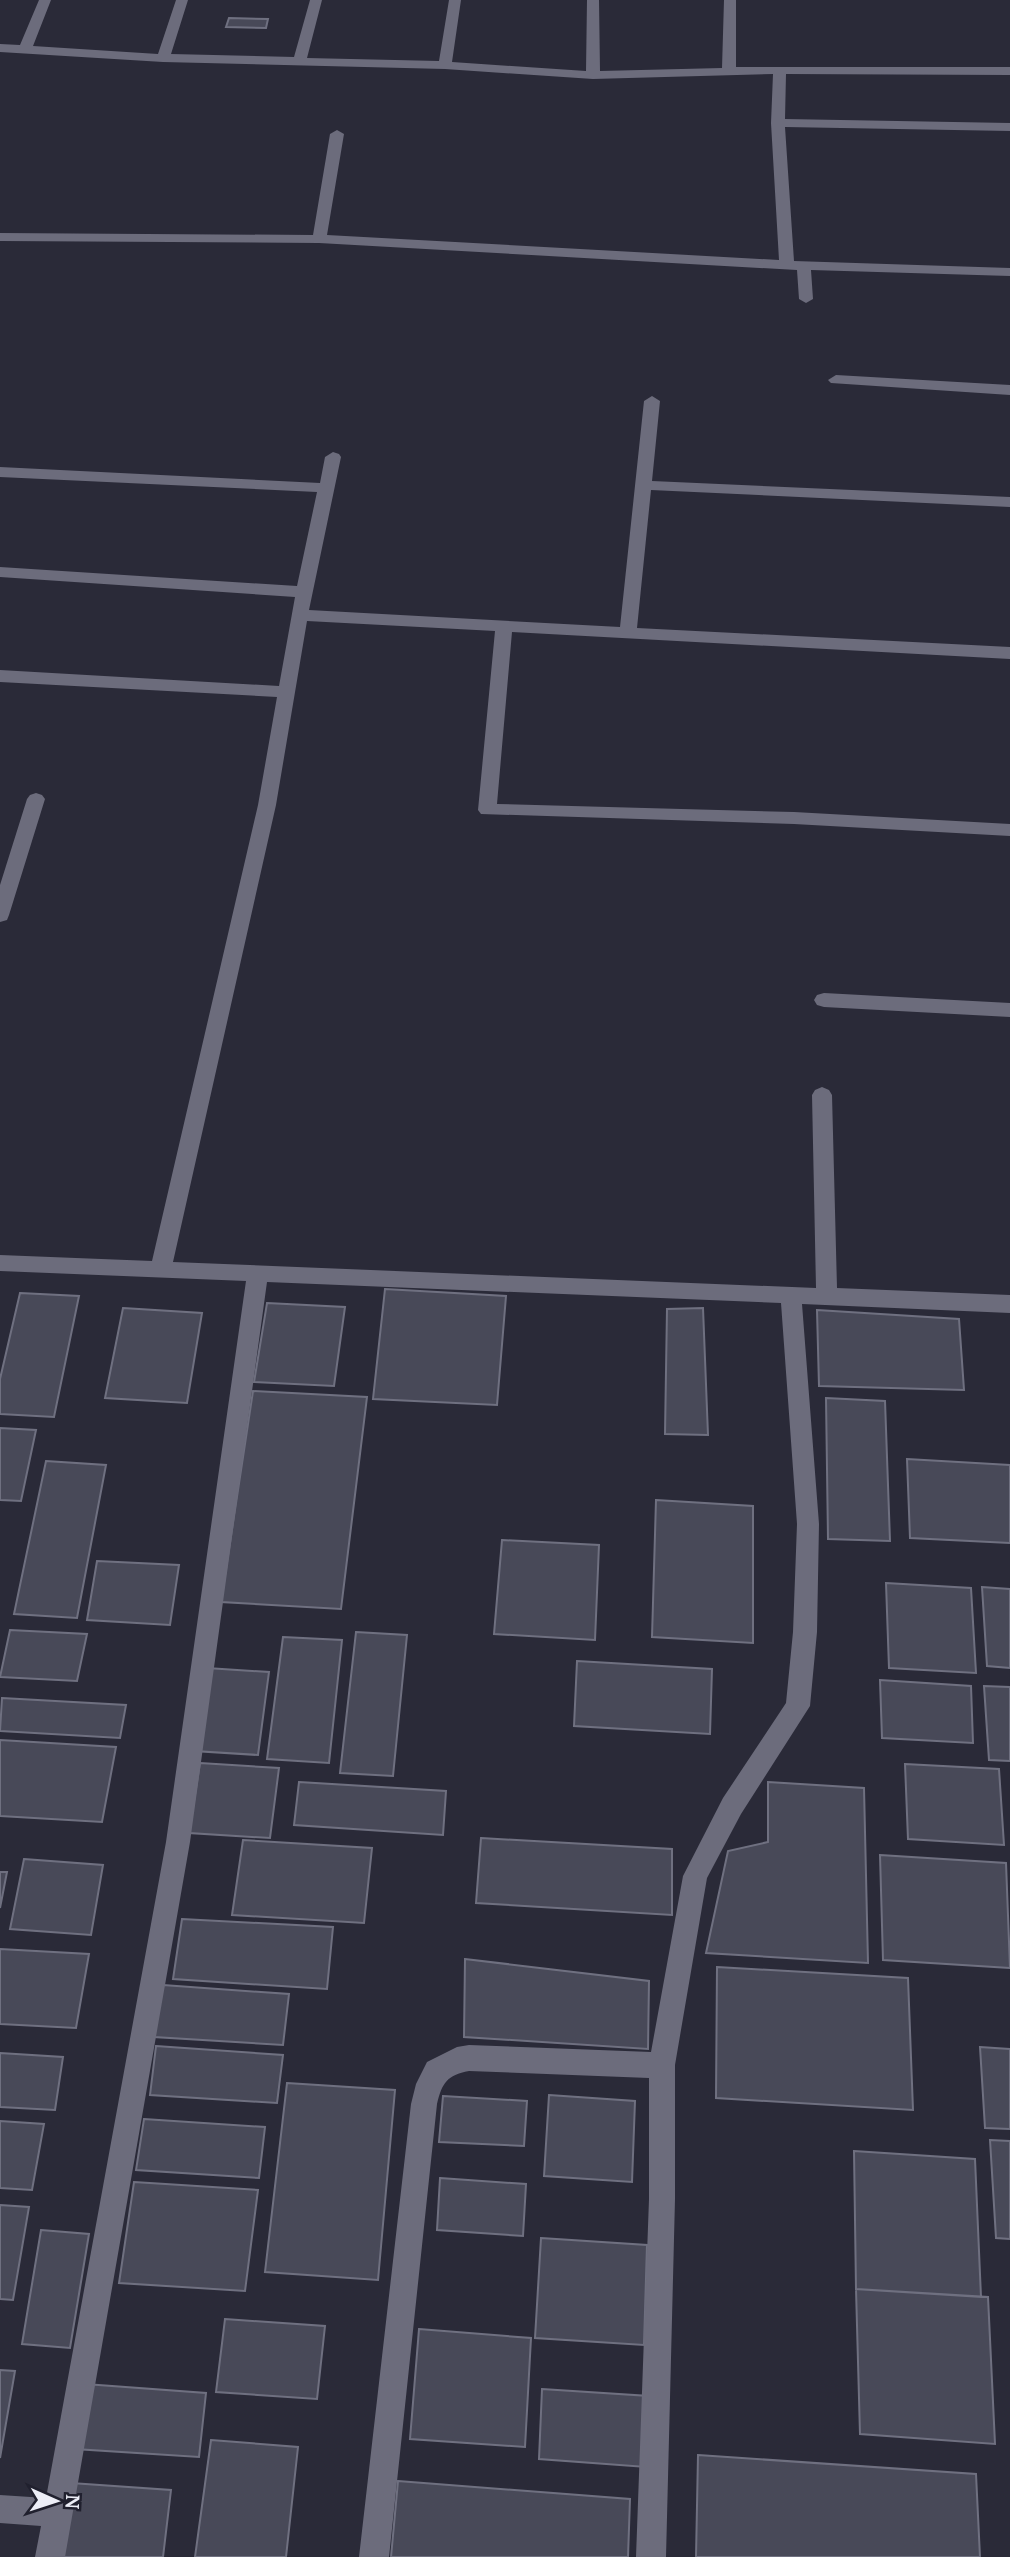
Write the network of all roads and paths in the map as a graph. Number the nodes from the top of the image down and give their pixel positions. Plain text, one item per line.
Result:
1 (45, 0) edge
2 (182, 0) edge
3 (316, 0) edge
4 (454, 0) edge
5 (593, 0) edge
6 (730, 0) edge
7 (0, 48) edge
8 (25, 50) junction
9 (163, 58) junction
10 (300, 60) junction
11 (445, 65) junction
12 (780, 70) junction
13 (729, 71) junction
14 (1010, 71) edge
15 (593, 75) junction
16 (778, 124) junction
17 (1010, 127) edge
18 (337, 134) dead end
19 (0, 237) edge
20 (318, 239) junction
21 (787, 265) junction
22 (804, 266) junction
23 (1010, 272) edge
24 (806, 299) dead end
25 (836, 380) dead end
26 (1010, 390) edge
27 (652, 401) dead end
28 (333, 457) dead end
29 (0, 472) edge
30 (643, 485) junction
31 (327, 488) junction
32 (1010, 502) edge
33 (0, 572) edge
34 (304, 592) junction
35 (301, 615) junction
36 (505, 628) junction
37 (628, 633) junction
38 (1010, 653) edge
39 (0, 676) edge
40 (288, 692) junction
41 (36, 799) dead end
42 (1010, 830) edge
43 (0, 915) edge
44 (824, 1000) dead end
45 (1010, 1010) edge
46 (822, 1095) dead end
47 (0, 1263) edge
48 (161, 1269) junction
49 (258, 1273) junction
50 (791, 1294) junction
51 (827, 1296) junction
52 (1010, 1304) edge
53 (662, 2065) junction
54 (0, 2509) edge
55 (57, 2513) junction
56 (50, 2557) edge
57 (374, 2557) edge
58 (651, 2557) edge

1 - 8 street
2 - 9 street
3 - 10 street
4 - 11 street
5 - 15 street
6 - 13 street
7 - 8 street
8 - 9 street
9 - 10 street
10 - 11 street
11 - 15 street
12 - 13 street
12 - 14 street
12 - 16 street
13 - 15 street
16 - 17 street
16 - 21 street
18 - 20 street
19 - 20 street
20 - 21 street
21 - 22 street
22 - 23 street
22 - 24 street
25 - 26 street
27 - 30 street
28 - 31 street
29 - 31 street
30 - 32 street
30 - 37 street
31 - 34 street
33 - 34 street
34 - 35 street
35 - 36 street
35 - 40 street
36 - 37 street
36 - 42 street
37 - 38 street
39 - 40 street
40 - 48 street
41 - 43 street
44 - 45 street
46 - 51 street
47 - 48 street
48 - 49 street
49 - 50 street
49 - 55 street
50 - 51 street
50 - 53 street
51 - 52 street
53 - 57 street
53 - 58 street
54 - 55 street
55 - 56 street

